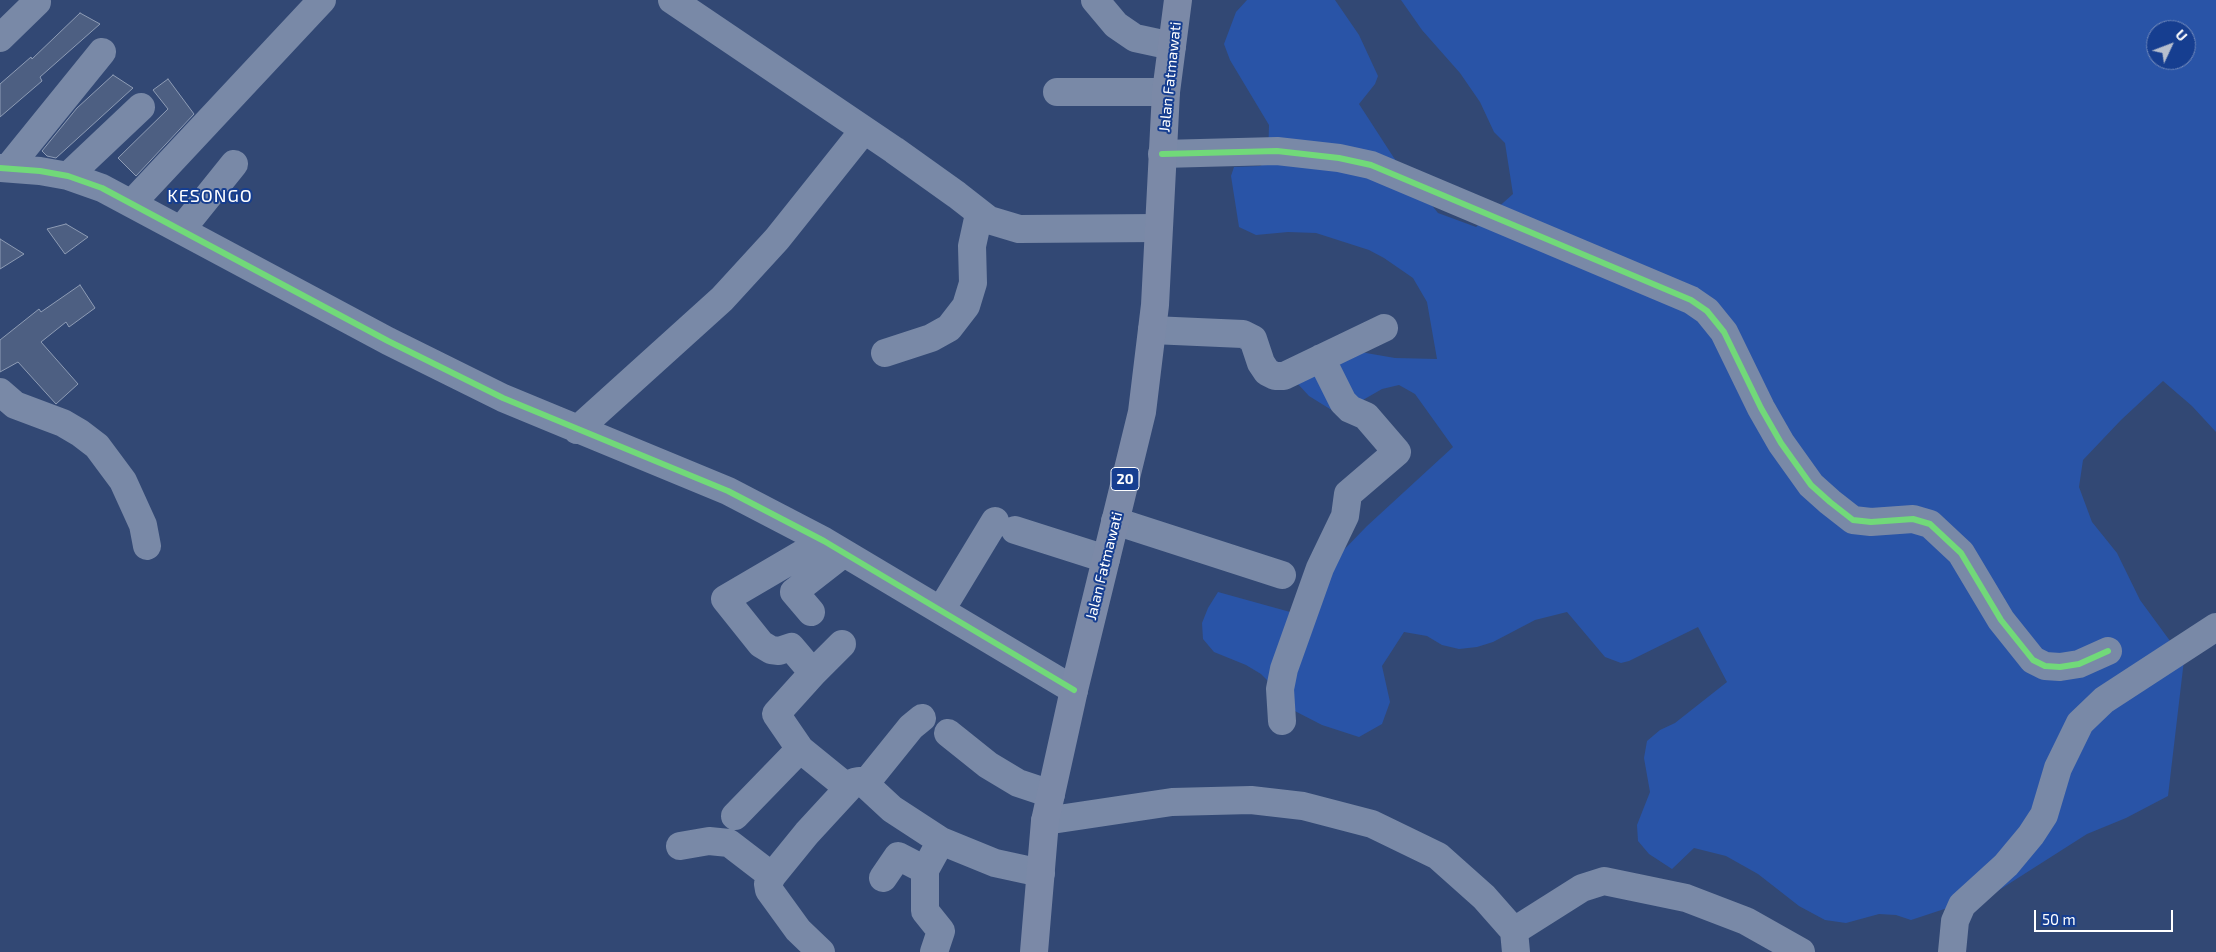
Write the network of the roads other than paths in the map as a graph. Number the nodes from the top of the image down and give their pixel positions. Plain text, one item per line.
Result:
1 (322, 0) edge
2 (672, 0) edge
3 (1096, 0) edge
4 (1178, 0) edge
5 (37, 2) dead end
6 (0, 38) edge
7 (1172, 46) junction
8 (102, 52) dead end
9 (1057, 92) dead end
10 (1166, 92) junction
11 (141, 107) dead end
12 (864, 130) junction
13 (1162, 154) junction
14 (234, 164) dead end
15 (4, 168) edge
16 (68, 176) junction
17 (132, 203) junction
18 (979, 214) junction
19 (1158, 228) junction
20 (181, 230) junction
21 (1384, 328) dead end
22 (1152, 330) junction
23 (885, 353) dead end
24 (1321, 358) junction
25 (0, 392) edge
26 (577, 430) junction
27 (1115, 521) junction
28 (147, 546) dead end
29 (834, 547) junction
30 (1106, 559) junction
31 (1282, 575) dead end
32 (941, 610) junction
33 (811, 612) dead end
34 (2216, 626) edge
35 (842, 644) dead end
36 (2108, 651) dead end
37 (813, 673) junction
38 (1074, 690) junction
39 (922, 718) dead end
40 (1282, 721) dead end
41 (948, 733) dead end
42 (800, 749) junction
43 (857, 786) junction
44 (1051, 794) junction
45 (735, 816) dead end
46 (1045, 821) junction
47 (941, 841) junction
48 (680, 846) dead end
49 (926, 870) junction
50 (1040, 873) junction
51 (772, 876) junction
52 (883, 878) dead end
53 (1515, 942) edge
54 (821, 952) edge
55 (934, 952) edge
56 (1034, 952) edge
57 (1801, 952) edge
58 (1952, 952) edge

1 - 17 street
2 - 12 street
3 - 7 street
4 - 7 highway, Jalan Fatmawati / 20
5 - 6 street
7 - 10 highway, Jalan Fatmawati / 20
8 - 15 street
9 - 10 street
10 - 13 highway, Jalan Fatmawati / 20
11 - 16 street
12 - 18 street
12 - 26 street
13 - 19 highway, Jalan Fatmawati / 20
13 - 36 street
14 - 20 street
15 - 16 street
16 - 17 street
17 - 20 street
18 - 19 street
18 - 23 street
19 - 22 highway, Jalan Fatmawati / 20
20 - 26 street
21 - 24 street
22 - 24 street
22 - 27 highway, Jalan Fatmawati / 20
24 - 40 street
25 - 28 street
26 - 29 street
27 - 30 highway, Jalan Fatmawati / 20
27 - 31 street
29 - 32 street
29 - 33 street
29 - 37 street
30 - 32 street
30 - 38 highway, Jalan Fatmawati / 20
32 - 38 street
34 - 58 street
35 - 37 street
37 - 42 street
38 - 44 highway, Jalan Fatmawati / 20
39 - 43 street
41 - 44 street
42 - 43 street
42 - 45 street
43 - 47 street
43 - 51 street
44 - 46 highway, Jalan Fatmawati / 20
46 - 50 highway, Jalan Fatmawati / 20
46 - 53 street
47 - 49 street
47 - 50 street
48 - 51 street
49 - 52 street
49 - 55 street
50 - 56 highway, Jalan Fatmawati / 20
51 - 54 street
53 - 57 street

